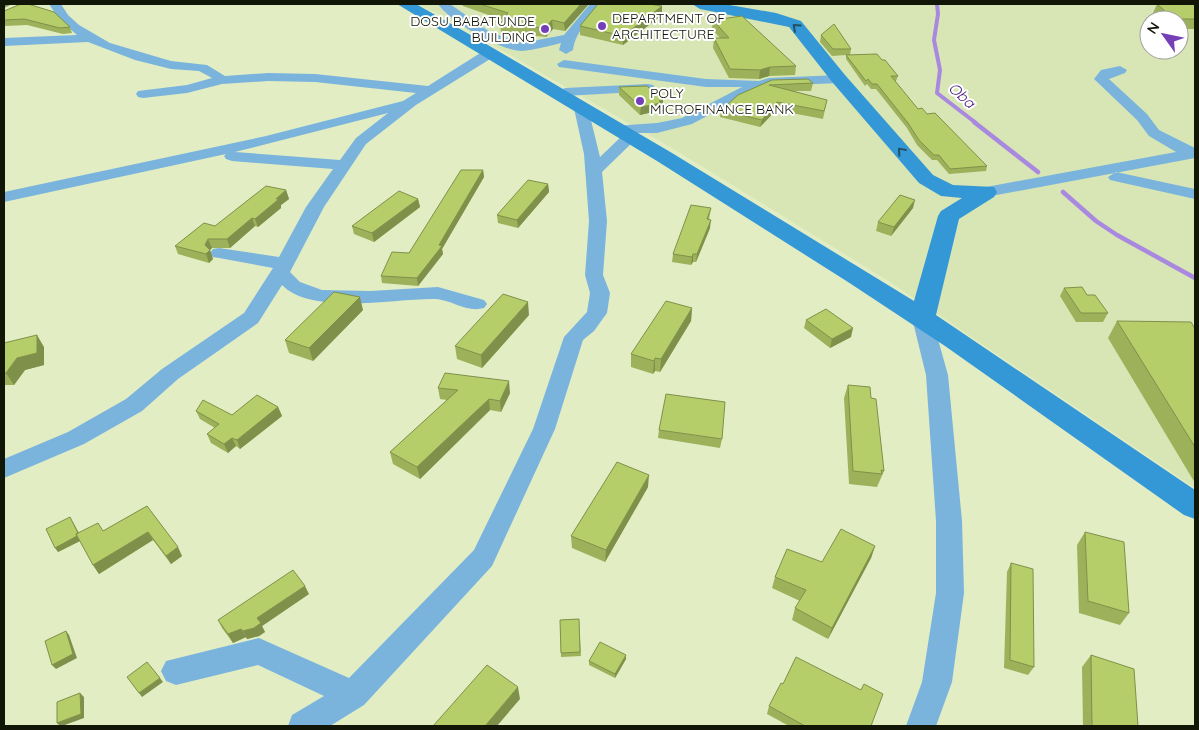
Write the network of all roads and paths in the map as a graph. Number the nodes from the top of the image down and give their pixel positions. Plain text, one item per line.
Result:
1 (55, 4) edge
2 (405, 4) edge
3 (444, 4) edge
4 (597, 4) edge
5 (700, 4) edge
6 (90, 38) junction
7 (568, 38) junction
8 (4, 44) edge
9 (490, 53) junction
10 (1120, 70) dead end
11 (839, 79) junction
12 (222, 80) junction
13 (769, 82) junction
14 (706, 83) junction
15 (567, 85) junction
16 (430, 90) junction
17 (143, 94) dead end
18 (411, 102) junction
19 (381, 124) junction
20 (625, 132) junction
21 (1194, 154) edge
22 (232, 156) junction
23 (345, 165) junction
24 (594, 172) junction
25 (1116, 178) dead end
26 (926, 179) junction
27 (986, 192) junction
28 (1195, 194) edge
29 (4, 197) edge
30 (4, 204) edge
31 (949, 216) junction
32 (220, 253) dead end
33 (282, 268) junction
34 (477, 304) dead end
35 (922, 318) junction
36 (4, 469) edge
37 (1195, 506) edge
38 (176, 671) dead end
39 (353, 695) junction
40 (303, 726) edge
41 (921, 726) edge

1 - 6 street
2 - 9 street
3 - 7 street
4 - 7 street
11 -> 5 street
6 - 8 street
6 - 12 street
7 - 15 street
9 - 15 street
9 - 16 street
10 - 21 street
11 - 13 street
26 -> 11 street
12 - 16 street
12 - 17 street
13 - 14 street
13 - 20 street
14 - 15 street
14 - 15 street
15 - 20 street
15 - 24 street
16 - 18 street
18 - 19 street
18 - 29 street
19 - 22 street
19 - 23 street
20 - 24 street
20 - 35 street
21 - 27 street
22 - 23 street
22 - 30 street
23 - 33 street
24 - 39 street
25 - 28 street
26 - 27 street
26 - 31 street
27 - 31 street
31 - 35 street
32 - 33 street
33 - 34 street
33 - 36 street
35 - 37 street
35 - 41 street
38 - 39 street
39 - 40 street

